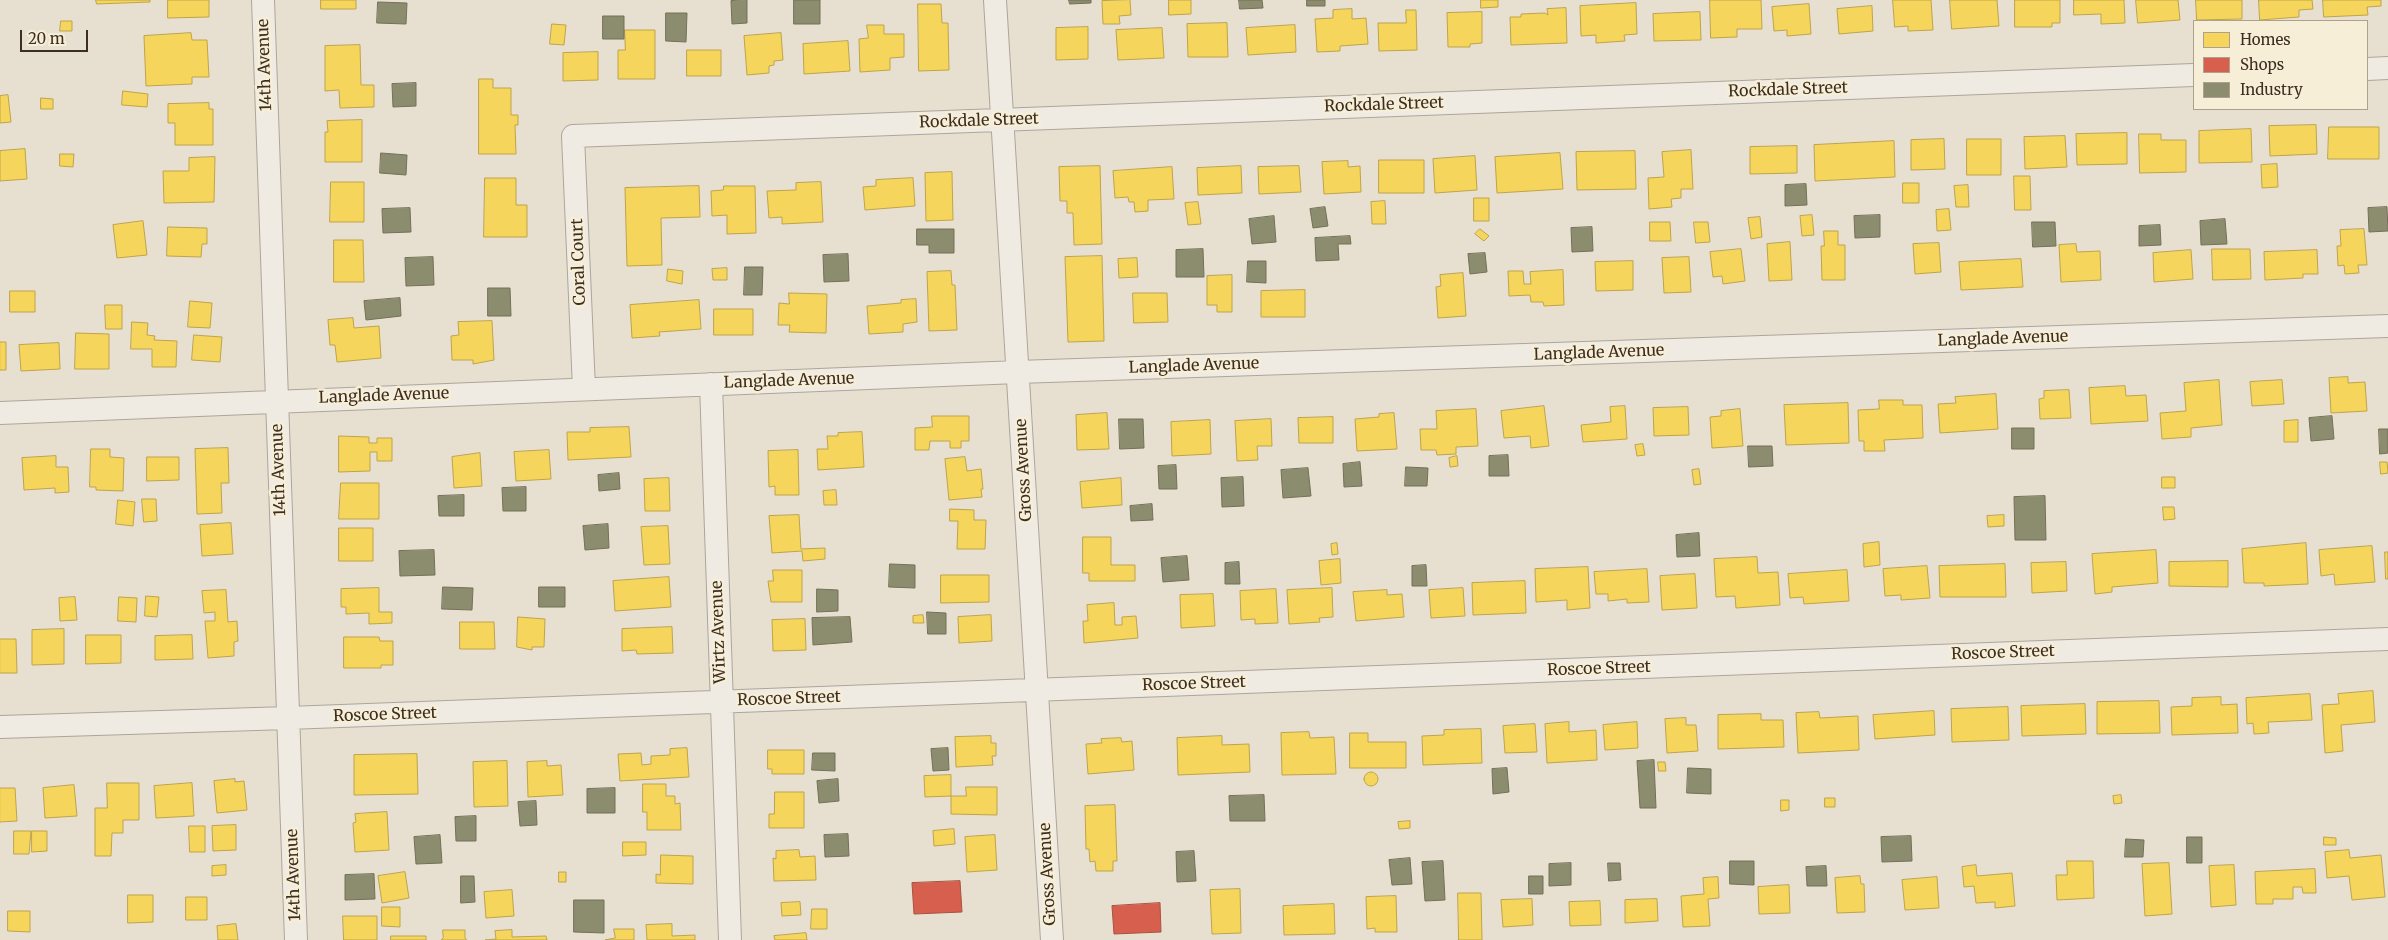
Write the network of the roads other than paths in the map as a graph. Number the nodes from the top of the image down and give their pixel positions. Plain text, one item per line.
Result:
1 (263, 0) edge
2 (995, 0) edge
3 (2388, 68) edge
4 (2368, 69) edge
5 (2193, 75) edge
6 (1002, 120) junction
7 (573, 136) joint
8 (2388, 326) edge
9 (1018, 372) junction
10 (711, 384) junction
11 (584, 389) junction
12 (277, 401) junction
13 (0, 413) edge
14 (2388, 639) edge
15 (1037, 690) junction
16 (722, 702) junction
17 (288, 718) junction
18 (0, 726) edge
19 (296, 940) edge
20 (730, 940) edge
21 (1052, 940) edge

1 - 12 street, 14th Avenue
2 - 6 street, Gross Avenue
3 - 4 street
5 - 6 street, Rockdale Street
6 - 7 street, Rockdale Street
6 - 9 street, Gross Avenue
7 - 11 street, Coral Court
8 - 9 street, Langlade Avenue
9 - 10 street, Langlade Avenue
9 - 15 street, Gross Avenue
10 - 11 street, Langlade Avenue
10 - 16 street, Wirtz Avenue
11 - 12 street, Langlade Avenue
12 - 13 street, Langlade Avenue
12 - 17 street, 14th Avenue
14 - 15 street, Roscoe Street
15 - 16 street, Roscoe Street
15 - 21 street, Gross Avenue
16 - 17 street, Roscoe Street
16 - 20 street, Wirtz Avenue
17 - 18 street, Roscoe Street
17 - 19 street, 14th Avenue

